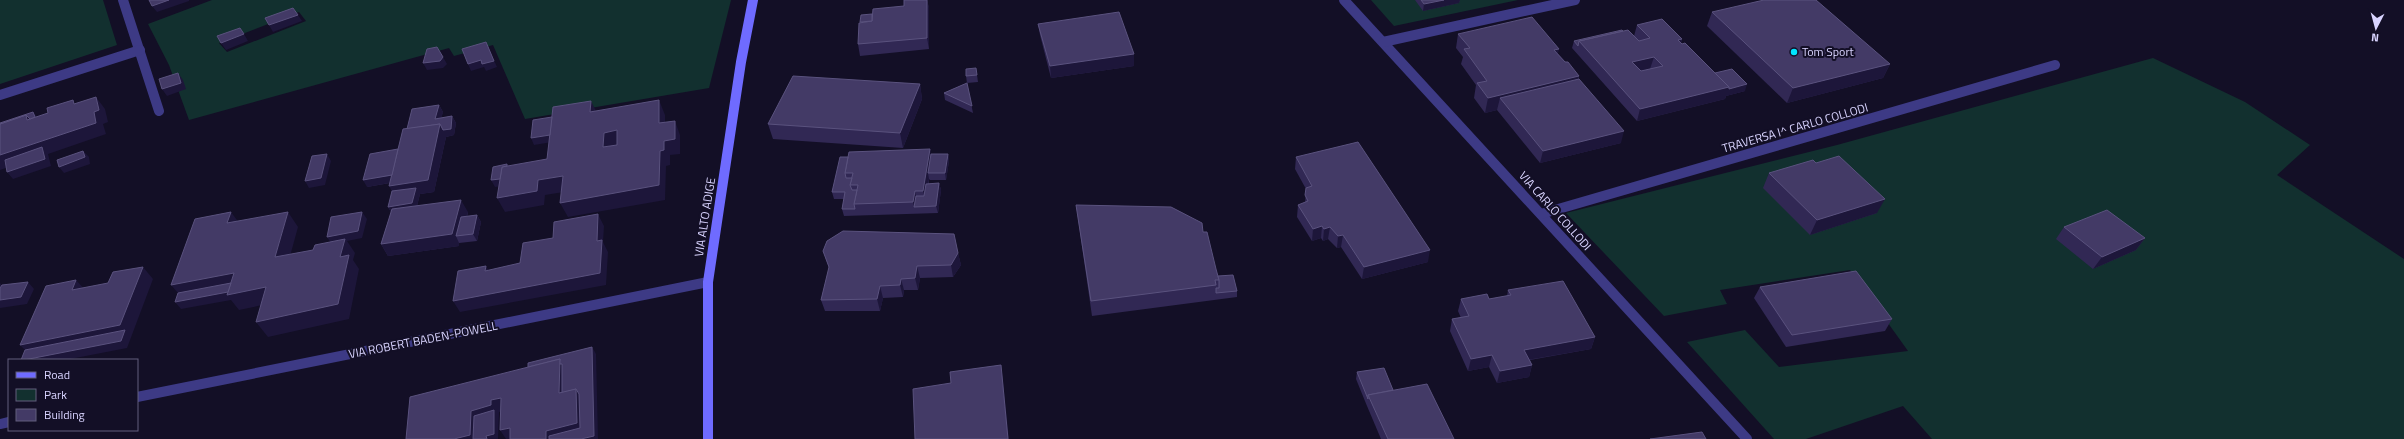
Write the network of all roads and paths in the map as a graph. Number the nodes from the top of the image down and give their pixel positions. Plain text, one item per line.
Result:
1 (124, 0) edge
2 (753, 0) edge
3 (1344, 0) edge
4 (1574, 0) edge
5 (1383, 42) junction
6 (140, 50) junction
7 (2055, 66) dead end
8 (0, 95) edge
9 (159, 111) dead end
10 (1541, 214) junction
11 (708, 282) junction
12 (138, 397) edge
13 (708, 439) edge
14 (1747, 439) edge

1 - 6 street
2 - 11 street, VIA ALTO ADIGE
3 - 5 street, VIA CARLO COLLODI
4 - 5 street
5 - 10 street, VIA CARLO COLLODI
6 - 8 street
6 - 9 street
7 - 10 street, TRAVERSA I^ CARLO COLLODI
10 - 14 street, VIA CARLO COLLODI
11 - 12 street, VIA ROBERT BADEN-POWELL
11 - 13 street, VIA ALTO ADIGE

